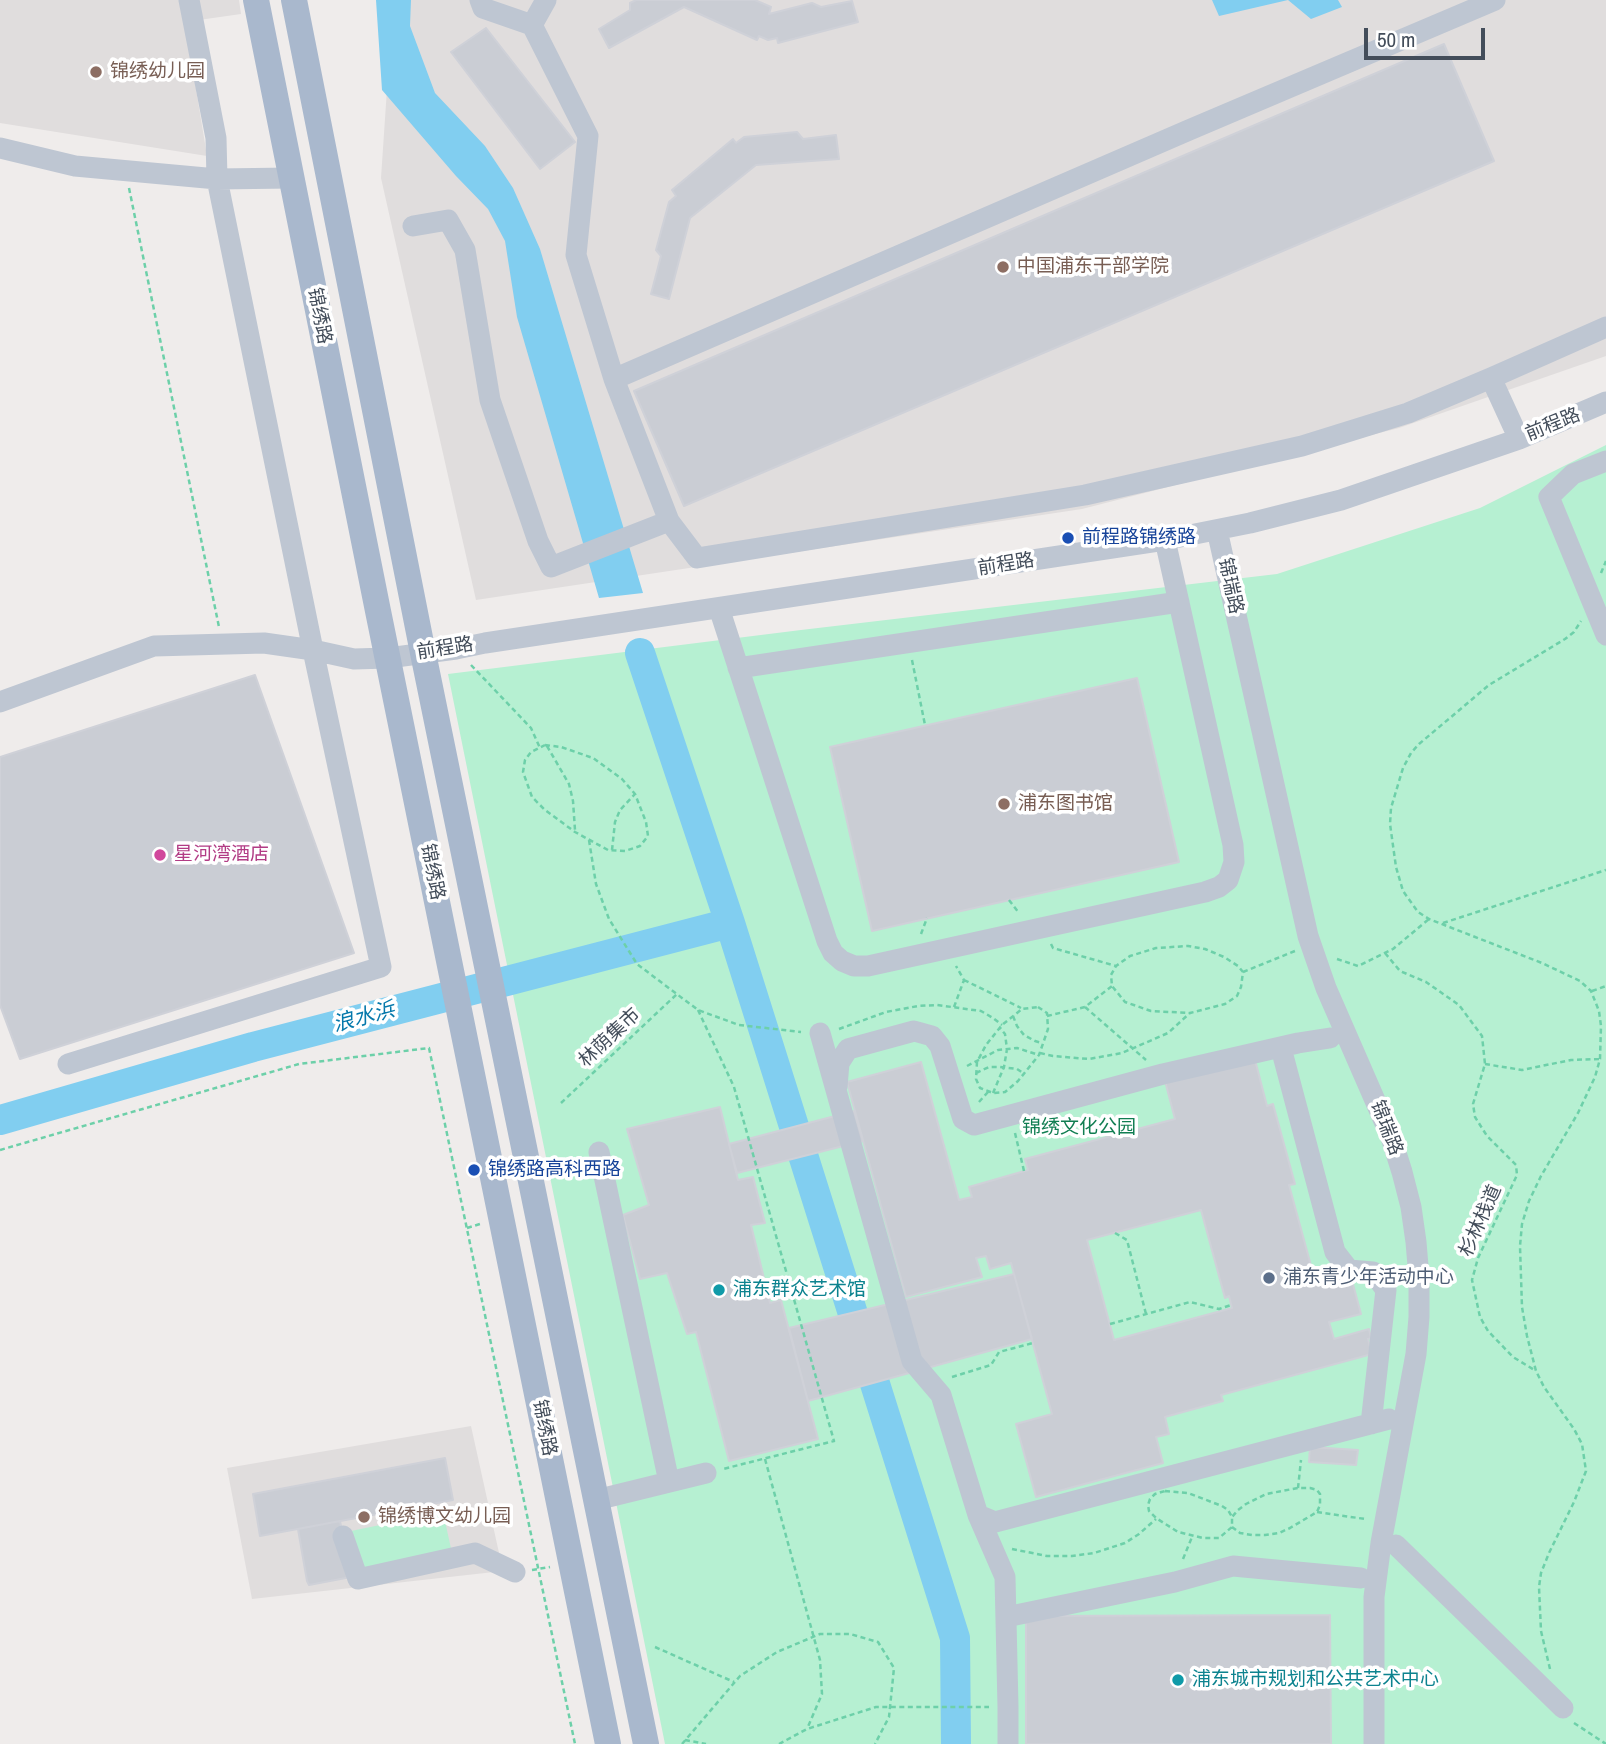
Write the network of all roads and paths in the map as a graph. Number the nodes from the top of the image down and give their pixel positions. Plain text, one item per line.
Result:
1 (189, 0) edge
2 (256, 0) edge
3 (294, 0) edge
4 (480, 0) edge
5 (546, 0) edge
6 (1495, 0) edge
7 (532, 25) junction
8 (0, 148) edge
9 (125, 170) junction
10 (291, 178) junction
11 (217, 179) junction
12 (413, 226) dead end
13 (1606, 327) edge
14 (1491, 378) junction
15 (614, 379) junction
16 (1606, 402) edge
17 (1519, 439) junction
18 (1606, 461) edge
19 (669, 521) junction
20 (1217, 530) junction
21 (1165, 540) junction
22 (1606, 561) edge
23 (1591, 598) junction
24 (1179, 602) junction
25 (719, 608) junction
26 (1606, 635) edge
27 (908, 643) junction
28 (223, 644) junction
29 (456, 649) junction
30 (313, 650) junction
31 (423, 653) junction
32 (388, 658) junction
33 (738, 668) junction
34 (0, 702) edge
35 (925, 725) dead end
36 (547, 746) junction
37 (540, 748) junction
38 (635, 794) junction
39 (575, 832) junction
40 (589, 841) junction
41 (612, 850) junction
42 (1606, 870) edge
43 (1429, 919) junction
44 (1442, 924) junction
45 (1044, 927) junction
46 (946, 949) junction
47 (1385, 953) junction
48 (1331, 956) dead end
49 (1298, 959) dead end
50 (1116, 966) junction
51 (1243, 972) junction
52 (964, 980) junction
53 (1112, 986) junction
54 (1606, 986) edge
55 (1591, 991) junction
56 (677, 994) junction
57 (954, 1007) dead end
58 (1086, 1007) junction
59 (1022, 1009) junction
60 (698, 1010) junction
61 (1190, 1013) junction
62 (1013, 1016) junction
63 (1047, 1016) junction
64 (1000, 1028) junction
65 (787, 1031) dead end
66 (820, 1033) dead end
67 (1330, 1038) dead end
68 (1043, 1044) junction
69 (1281, 1048) junction
70 (1007, 1049) junction
71 (1133, 1049) junction
72 (1040, 1054) junction
73 (1600, 1059) junction
74 (977, 1062) junction
75 (1485, 1064) junction
76 (68, 1065) dead end
77 (1004, 1067) junction
78 (976, 1073) junction
79 (1024, 1073) junction
80 (1163, 1074) junction
81 (836, 1092) junction
82 (993, 1093) junction
83 (561, 1102) dead end
84 (0, 1150) edge
85 (599, 1152) dead end
86 (482, 1224) dead end
87 (467, 1228) junction
88 (1115, 1233) dead end
89 (1231, 1305) dead end
90 (1146, 1314) junction
91 (1110, 1324) dead end
92 (1033, 1343) dead end
93 (1536, 1371) junction
94 (941, 1395) junction
95 (1303, 1441) junction
96 (765, 1459) junction
97 (706, 1473) joint
98 (669, 1482) junction
99 (1298, 1488) junction
100 (596, 1500) junction
101 (1317, 1512) junction
102 (978, 1515) junction
103 (1232, 1517) junction
104 (1156, 1518) junction
105 (1369, 1519) dead end
106 (1232, 1527) junction
107 (343, 1536) dead end
108 (989, 1541) junction
109 (1396, 1545) dead end
110 (515, 1573) dead end
111 (1361, 1578) dead end
112 (1006, 1617) junction
113 (814, 1636) junction
114 (655, 1647) dead end
115 (1552, 1677) dead end
116 (734, 1682) junction
117 (890, 1707) junction
118 (1008, 1707) junction
119 (1563, 1708) joint
120 (807, 1729) junction
121 (685, 1740) junction
122 (575, 1744) edge
123 (608, 1744) edge
124 (646, 1744) edge
125 (682, 1744) edge
126 (706, 1744) edge
127 (779, 1744) edge
128 (875, 1744) edge
129 (1007, 1744) edge
130 (1374, 1744) edge
131 (1606, 1744) edge

1 - 11 street
2 - 10 main road, 锦绣路
3 - 31 main road, 锦绣路
4 - 7 street
5 - 7 street
6 - 15 street
7 - 15 street
8 - 9 street
9 - 11 street
9 - 28 path
10 - 11 street
10 - 32 main road, 锦绣路
11 - 30 street
12 - 19 street
13 - 14 street
14 - 17 street
14 - 19 street
15 - 19 street
16 - 17 street, 前程路
17 - 20 street, 前程路
18 - 23 street
20 - 21 street, 前程路
20 - 130 street, 锦瑞路
21 - 24 street
21 - 25 street, 前程路
22 - 23 path
23 - 26 street
23 - 43 path
24 - 27 street
24 - 45 street
25 - 29 street, 前程路
25 - 33 street
27 - 33 street
27 - 35 path
28 - 30 street, 前程路
28 - 34 street, 前程路
29 - 31 street, 前程路
29 - 37 path
30 - 32 street, 前程路
30 - 76 street
31 - 32 street, 前程路
31 - 100 main road, 锦绣路
32 - 123 main road, 锦绣路
33 - 46 street
36 - 37 path
36 - 38 path
36 - 39 path
37 - 39 path
38 - 41 path
38 - 41 path
39 - 40 path
40 - 41 path
40 - 56 path
42 - 44 path
43 - 44 path
43 - 47 path
44 - 55 path
45 - 46 street
45 - 50 path
46 - 52 path
47 - 48 path
47 - 75 path, 杉林栈道
49 - 51 path
50 - 51 path
50 - 53 path
51 - 61 path
52 - 57 path
52 - 59 path
53 - 58 path
53 - 61 path
54 - 55 path
55 - 73 path
56 - 60 path
56 - 83 path, 林荫集市
58 - 63 path
58 - 71 path
59 - 62 path
59 - 63 path
60 - 65 path
60 - 96 path
61 - 71 path
62 - 64 path
62 - 68 path
63 - 68 path
64 - 70 path
64 - 74 path
66 - 81 street
67 - 69 street
68 - 72 path
69 - 80 street
69 - 95 street
70 - 72 path
70 - 74 path
70 - 77 path
71 - 72 path
71 - 80 path
72 - 79 path
73 - 75 path
73 - 93 path
74 - 78 path
75 - 93 path, 杉林栈道
77 - 78 path
77 - 79 path
77 - 82 path
78 - 82 path
79 - 82 path
80 - 81 street
81 - 94 street
84 - 87 path
85 - 98 street
86 - 87 path
87 - 122 path
88 - 90 path
89 - 90 path
90 - 91 path
92 - 94 path
93 - 115 path
94 - 102 street
95 - 99 path
95 - 102 street
96 - 97 path
96 - 113 path
97 - 98 street
98 - 100 street
99 - 101 path
99 - 103 path
100 - 124 main road, 锦绣路
101 - 105 path
101 - 106 path
102 - 108 street
103 - 104 path
103 - 106 path
104 - 106 path
104 - 108 path
107 - 110 street
108 - 112 street
109 - 119 street
111 - 112 street
112 - 118 street
113 - 116 path
113 - 117 path
113 - 120 path
114 - 116 path
116 - 121 path
117 - 118 path
117 - 120 path
117 - 128 path
118 - 129 street
119 - 131 path
120 - 127 path
121 - 125 path
121 - 126 path

